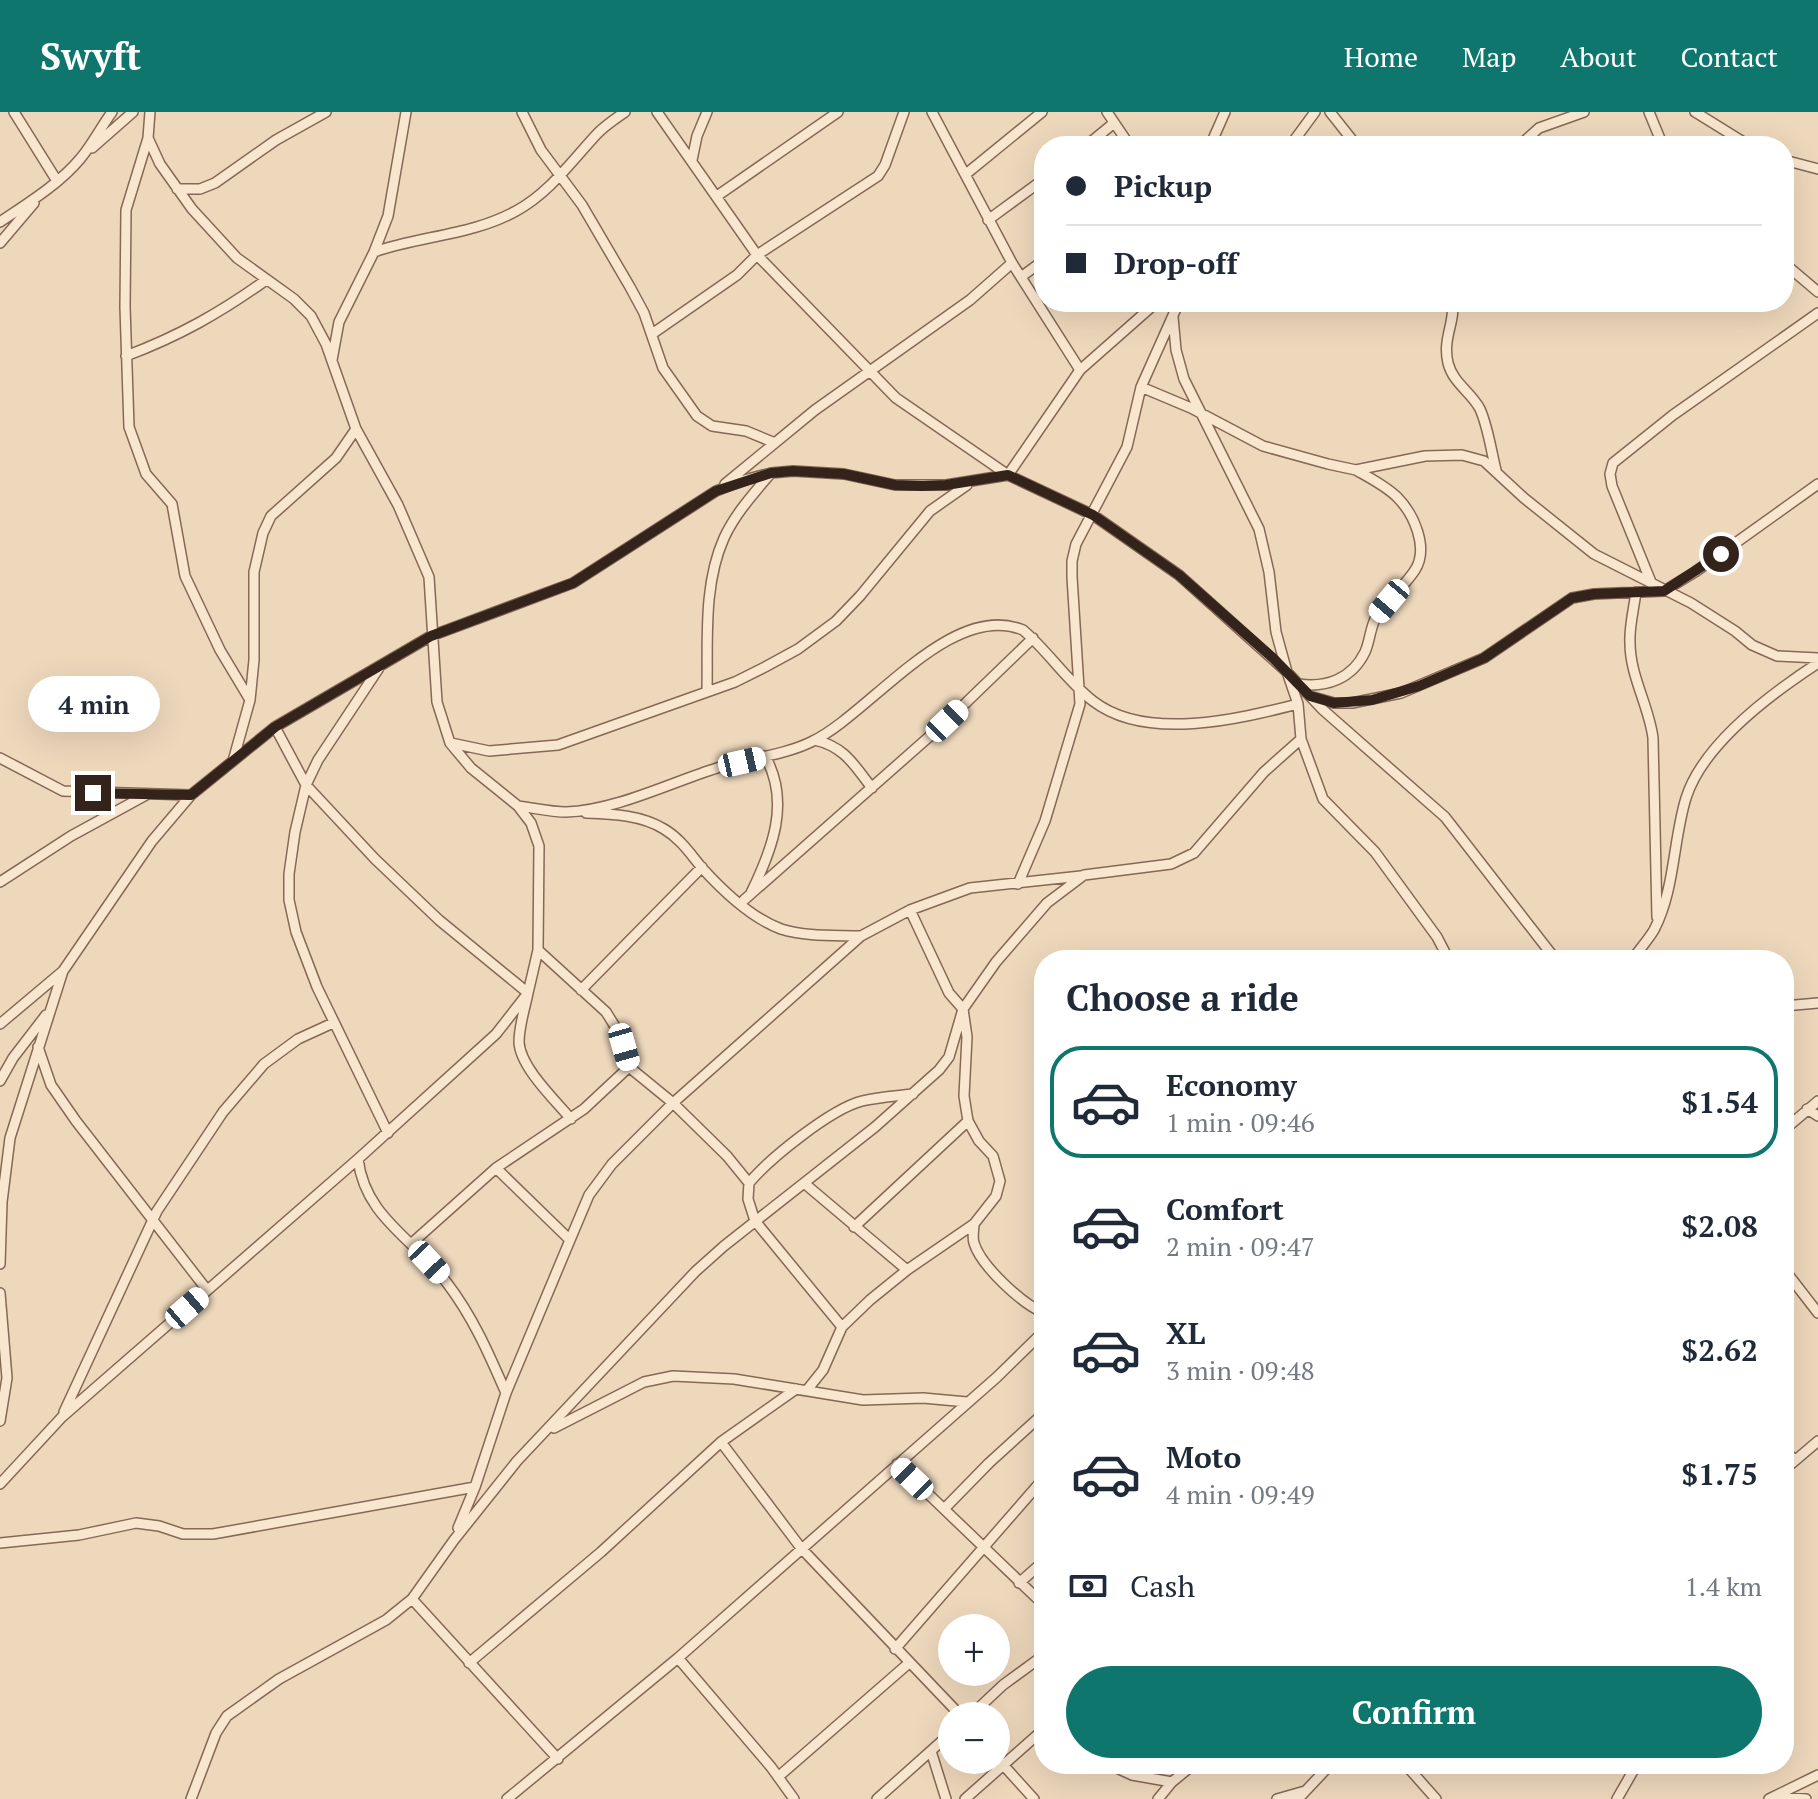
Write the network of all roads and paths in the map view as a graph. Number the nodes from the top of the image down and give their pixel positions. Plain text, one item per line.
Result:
1 (14, 112) edge
2 (112, 112) edge
3 (133, 112) edge
4 (150, 112) edge
5 (326, 112) edge
6 (406, 112) edge
7 (522, 112) edge
8 (625, 112) edge
9 (657, 112) edge
10 (707, 112) edge
11 (838, 112) edge
12 (904, 112) edge
13 (1042, 112) edge
14 (1107, 112) edge
15 (1225, 112) edge
16 (1315, 112) edge
17 (1330, 112) edge
18 (1584, 112) edge
19 (1649, 112) edge
20 (1695, 112) edge
21 (936, 114) edge
22 (1114, 123) junction
23 (1098, 136) edge
24 (1123, 136) edge
25 (1214, 136) edge
26 (1297, 136) edge
27 (1349, 136) edge
28 (1530, 136) edge
29 (1659, 136) edge
30 (1734, 136) edge
31 (148, 138) junction
32 (81, 158) junction
33 (692, 160) junction
34 (1794, 163) edge
35 (1818, 169) edge
36 (966, 174) junction
37 (560, 176) junction
38 (57, 181) junction
39 (1034, 186) edge
40 (177, 189) junction
41 (41, 194) junction
42 (717, 196) junction
43 (988, 220) junction
44 (0, 222) edge
45 (0, 243) edge
46 (374, 252) junction
47 (757, 255) junction
48 (1012, 263) junction
49 (1034, 267) edge
50 (1794, 272) edge
51 (1021, 277) junction
52 (266, 280) junction
53 (1818, 292) edge
54 (1034, 297) edge
55 (1043, 312) edge
56 (1146, 312) edge
57 (1175, 312) edge
58 (1453, 312) edge
59 (1818, 313) edge
60 (1173, 317) junction
61 (652, 334) junction
62 (126, 356) junction
63 (331, 364) junction
64 (1080, 370) junction
65 (868, 372) junction
66 (1141, 387) junction
67 (1203, 415) junction
68 (356, 429) junction
69 (775, 443) junction
70 (1356, 470) junction
71 (1496, 470) junction
72 (771, 473) junction
73 (1008, 475) junction
74 (974, 481) junction
75 (1818, 484) edge
76 (716, 491) junction
77 (1093, 515) junction
78 (1651, 582) junction
79 (1664, 591) junction
80 (1636, 592) junction
81 (431, 636) junction
82 (1033, 638) junction
83 (1818, 660) edge
84 (381, 666) junction
85 (1287, 672) junction
86 (1299, 684) junction
87 (1080, 688) junction
88 (707, 691) junction
89 (1310, 696) junction
90 (250, 700) junction
91 (1298, 704) junction
92 (275, 727) junction
93 (1301, 739) junction
94 (815, 740) junction
95 (450, 743) junction
96 (765, 756) junction
97 (0, 758) edge
98 (233, 761) junction
99 (306, 785) junction
100 (872, 788) junction
101 (149, 793) junction
102 (191, 795) junction
103 (518, 806) junction
104 (567, 812) junction
105 (702, 867) junction
106 (1084, 875) junction
107 (0, 882) edge
108 (1018, 884) junction
109 (746, 905) junction
110 (910, 910) junction
111 (1657, 922) junction
112 (861, 936) junction
113 (538, 950) junction
114 (1444, 950) edge
115 (1548, 950) edge
116 (1639, 950) edge
117 (63, 971) junction
118 (581, 990) junction
119 (528, 993) junction
120 (1818, 1003) edge
121 (1794, 1005) edge
122 (50, 1009) junction
123 (963, 1009) junction
124 (333, 1023) junction
125 (0, 1024) edge
126 (38, 1047) junction
127 (629, 1067) junction
128 (0, 1081) edge
129 (913, 1094) junction
130 (1818, 1101) edge
131 (673, 1103) junction
132 (1807, 1109) junction
133 (1818, 1116) edge
134 (571, 1119) junction
135 (968, 1121) junction
136 (1794, 1121) edge
137 (388, 1133) junction
138 (358, 1159) junction
139 (496, 1168) junction
140 (749, 1183) junction
141 (804, 1183) junction
142 (755, 1221) junction
143 (152, 1222) junction
144 (974, 1224) junction
145 (854, 1227) junction
146 (570, 1240) junction
147 (412, 1243) junction
148 (0, 1264) edge
149 (907, 1270) junction
150 (1794, 1282) edge
151 (207, 1290) junction
152 (0, 1293) edge
153 (1034, 1307) edge
154 (1818, 1313) edge
155 (842, 1327) junction
156 (1034, 1341) edge
157 (801, 1389) junction
158 (506, 1393) junction
159 (967, 1402) junction
160 (62, 1417) junction
161 (0, 1421) edge
162 (1034, 1422) edge
163 (544, 1433) junction
164 (1818, 1441) edge
165 (721, 1442) junction
166 (1796, 1460) edge
167 (897, 1464) junction
168 (0, 1484) edge
169 (475, 1487) junction
170 (1034, 1490) edge
171 (944, 1509) junction
172 (454, 1540) junction
173 (0, 1543) edge
174 (801, 1548) junction
175 (984, 1549) junction
176 (1034, 1570) edge
177 (1019, 1583) junction
178 (1034, 1596) edge
179 (412, 1599) junction
180 (895, 1649) junction
181 (678, 1658) junction
182 (1034, 1662) edge
183 (469, 1663) junction
184 (909, 1663) junction
185 (947, 1702) edge
186 (985, 1702) edge
187 (1034, 1736) edge
188 (938, 1745) edge
189 (931, 1751) junction
190 (1010, 1753) edge
191 (558, 1759) junction
192 (1010, 1773) edge
193 (987, 1774) edge
194 (1130, 1774) edge
195 (1182, 1774) edge
196 (1322, 1774) edge
197 (1414, 1774) edge
198 (1630, 1774) edge
199 (1818, 1775) edge
200 (778, 1777) junction
201 (1172, 1782) junction
202 (1302, 1795) edge
203 (789, 1797) edge
204 (1770, 1798) edge
205 (191, 1799) edge
206 (507, 1799) edge
207 (877, 1799) edge
208 (946, 1799) edge
209 (965, 1799) edge
210 (1034, 1799) edge
211 (1158, 1799) edge
212 (1277, 1799) edge
213 (1436, 1799) edge
214 (1617, 1799) edge
215 (1806, 1799) edge

1 - 38 street
2 - 32 street
3 - 32 street
4 - 31 street
5 - 40 street
6 - 46 street
7 - 37 street
8 - 37 street
9 - 33 street
10 - 33 street
11 - 42 street
12 - 47 street
13 - 36 street
14 - 22 street
15 - 25 street
16 - 26 street
17 - 27 street
18 - 28 street
19 - 29 street
20 - 30 street
21 - 36 street
22 - 23 street
22 - 24 street
31 - 40 street
31 - 62 street
32 - 38 street
33 - 42 street
34 - 35 street
36 - 43 street
37 - 46 street
37 - 61 street
38 - 41 street
39 - 43 street
40 - 52 street
41 - 44 street
41 - 45 street
42 - 47 street
43 - 48 street
46 - 63 street
47 - 61 street
47 - 65 street
48 - 51 street
48 - 65 street
49 - 51 street
50 - 53 street
51 - 54 street
52 - 62 street
52 - 63 street
55 - 64 street
56 - 64 street
57 - 60 street
58 - 71 street
59 - 78 street
60 - 66 street
60 - 67 street
61 - 69 street
62 - 90 street
63 - 68 street
64 - 73 street
65 - 69 street
65 - 73 street
66 - 67 street
66 - 77 street
67 - 70 street
67 - 85 street
68 - 81 street
68 - 90 street
69 - 76 street
70 - 71 street
70 - 86 street
71 - 78 street
72 - 74 street
72 - 76 street
72 - 88 street
73 - 74 street
73 - 77 street
74 - 88 street
75 - 79 street
76 - 81 street
77 - 85 street
77 - 87 street
78 - 79 street
79 - 80 street
79 - 83 street
80 - 89 street
80 - 111 street
81 - 84 street
81 - 95 street
82 - 87 street
82 - 94 street
82 - 100 street
83 - 111 street
84 - 92 street
84 - 99 street
85 - 86 street
85 - 91 street
86 - 89 street
87 - 91 street
87 - 108 street
88 - 95 street
89 - 115 street
90 - 98 street
91 - 93 street
92 - 98 street
92 - 99 street
93 - 106 street
93 - 114 street
94 - 96 street
94 - 100 street
95 - 103 street
96 - 104 street
96 - 109 street
97 - 101 street
98 - 102 street
99 - 119 street
99 - 124 street
100 - 109 street
101 - 102 street
101 - 107 street
102 - 117 street
103 - 104 street
103 - 113 street
104 - 105 street
105 - 109 street
105 - 118 street
106 - 108 street
106 - 123 street
108 - 110 street
109 - 112 street
110 - 112 street
110 - 123 street
111 - 116 street
112 - 131 street
113 - 118 street
113 - 119 street
117 - 122 street
117 - 125 street
118 - 127 street
119 - 134 street
119 - 137 street
120 - 121 street
122 - 126 street
122 - 128 street
123 - 129 street
123 - 135 street
124 - 137 street
124 - 143 street
126 - 143 street
126 - 148 street
127 - 131 street
127 - 134 street
129 - 140 street
129 - 141 street
130 - 132 street
131 - 140 street
131 - 146 street
132 - 133 street
132 - 136 street
134 - 139 street
135 - 144 street
135 - 145 street
137 - 138 street
138 - 147 street
138 - 151 street
139 - 146 street
139 - 147 street
140 - 142 street
141 - 142 street
141 - 145 street
142 - 155 street
142 - 163 street
143 - 151 street
143 - 160 street
144 - 149 street
144 - 153 street
145 - 149 street
146 - 158 street
147 - 158 street
149 - 155 street
150 - 154 street
151 - 160 street
152 - 161 street
155 - 157 street
156 - 159 street
157 - 159 street
157 - 163 street
157 - 165 street
158 - 169 street
159 - 167 street
160 - 168 street
162 - 171 street
163 - 172 street
164 - 166 street
165 - 174 street
165 - 183 street
167 - 171 street
167 - 174 street
169 - 172 street
169 - 173 street
170 - 175 street
171 - 175 street
172 - 179 street
174 - 180 street
174 - 181 street
175 - 177 street
175 - 180 street
176 - 177 street
177 - 178 street
179 - 183 street
179 - 205 street
180 - 184 street
181 - 191 street
181 - 200 street
182 - 186 street
183 - 191 street
184 - 185 street
184 - 200 street
187 - 190 street
188 - 189 street
189 - 207 street
189 - 208 street
191 - 206 street
192 - 210 street
193 - 209 street
194 - 201 street
195 - 201 street
196 - 202 street
197 - 213 street
198 - 214 street
199 - 204 street
200 - 203 street
201 - 211 street
202 - 212 street
204 - 215 street

